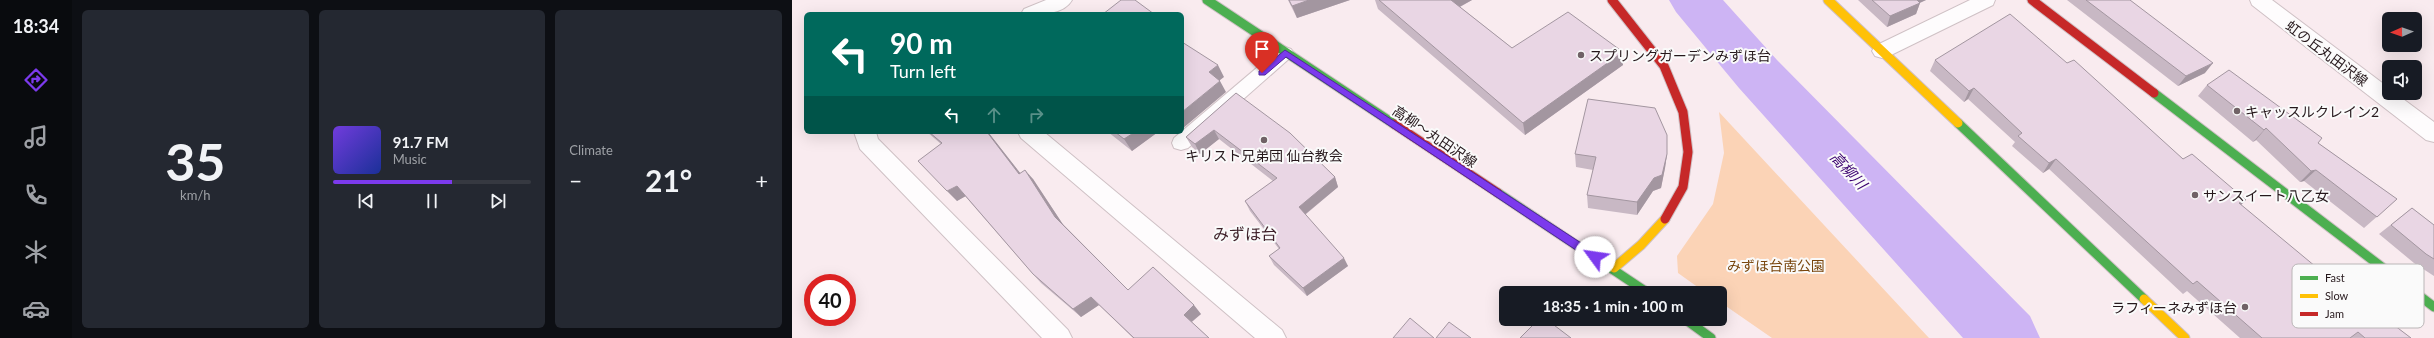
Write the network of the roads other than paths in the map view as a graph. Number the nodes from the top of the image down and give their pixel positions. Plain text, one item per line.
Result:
1 (1063, 0) edge
2 (1207, 0) edge
3 (1612, 0) edge
4 (1828, 0) edge
5 (1986, 0) edge
6 (2032, 0) edge
7 (2260, 0) edge
8 (1036, 12) edge
9 (1882, 51) junction
10 (1285, 53) junction
11 (866, 134) edge
12 (1031, 134) edge
13 (2434, 134) edge
14 (1181, 143) dead end
15 (2378, 264) edge
16 (1614, 268) junction
17 (1638, 286) edge
18 (2424, 299) edge
19 (2434, 307) edge
20 (1694, 326) edge
21 (1059, 338) edge
22 (1273, 338) edge
23 (1711, 338) edge
24 (2185, 338) edge

1 - 8 street
2 - 10 street, 高柳～丸田沢線
3 - 16 street
4 - 9 street
5 - 9 street
6 - 15 street
7 - 13 street, 虹の丘丸田沢線
9 - 24 street
10 - 14 lane
10 - 16 street, 高柳～丸田沢線
11 - 21 street
12 - 22 street
16 - 17 street, 高柳～丸田沢線
18 - 19 street
20 - 23 street

